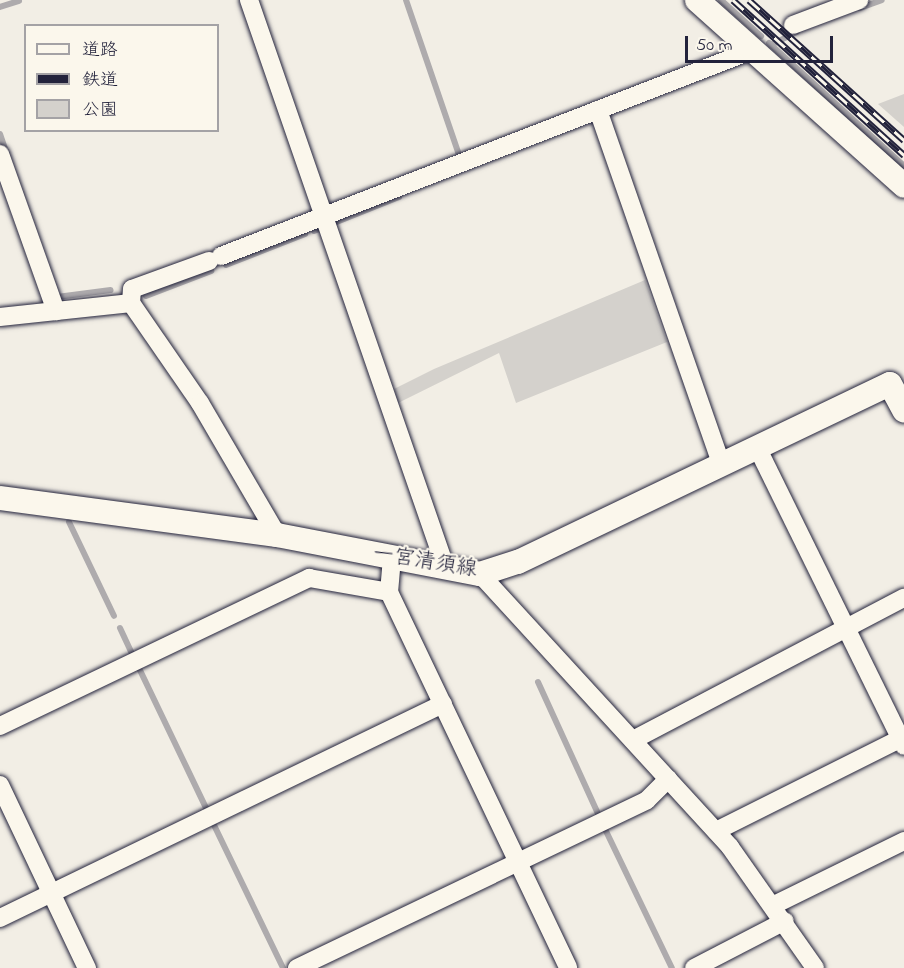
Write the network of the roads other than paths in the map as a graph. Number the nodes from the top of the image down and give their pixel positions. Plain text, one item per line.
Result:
1 (249, 0) edge
2 (697, 0) edge
3 (859, 0) edge
4 (793, 25) dead end
5 (753, 50) junction
6 (598, 110) junction
7 (0, 154) edge
8 (904, 186) edge
9 (324, 218) junction
10 (131, 303) junction
11 (56, 311) junction
12 (0, 317) edge
13 (897, 380) edge
14 (904, 410) edge
15 (757, 447) junction
16 (721, 464) junction
17 (0, 498) edge
18 (277, 535) junction
19 (392, 558) junction
20 (446, 569) junction
21 (480, 574) junction
22 (389, 592) junction
23 (904, 598) edge
24 (847, 630) junction
25 (443, 704) junction
26 (0, 726) edge
27 (633, 740) junction
28 (903, 740) edge
29 (668, 779) junction
30 (0, 785) edge
31 (716, 831) junction
32 (904, 841) edge
33 (518, 861) junction
34 (51, 894) junction
35 (774, 905) junction
36 (0, 918) edge
37 (785, 921) junction
38 (87, 968) edge
39 (297, 968) edge
40 (568, 968) edge
41 (694, 968) edge
42 (815, 968) edge

1 - 9 street
2 - 5 main road
3 - 4 street
5 - 6 street
5 - 8 main road
6 - 9 street
6 - 16 street
7 - 11 street
9 - 10 street
9 - 20 street
10 - 11 street
10 - 18 street
11 - 12 street
13 - 14 main road, 一宮清須線
13 - 15 main road, 一宮清須線
15 - 16 main road, 一宮清須線
15 - 24 street
16 - 21 main road, 一宮清須線
17 - 18 main road, 一宮清須線
18 - 19 main road, 一宮清須線
19 - 20 main road, 一宮清須線
19 - 22 street
20 - 21 main road, 一宮清須線
21 - 27 street
22 - 25 street
22 - 26 street
23 - 24 street
24 - 27 street
24 - 28 street
25 - 33 street
25 - 34 street
27 - 29 street
28 - 31 street
29 - 31 street
29 - 33 street
30 - 34 street
31 - 35 street
32 - 35 street
33 - 39 street
33 - 40 street
34 - 36 street
34 - 38 street
35 - 37 street
37 - 41 street
37 - 42 street

